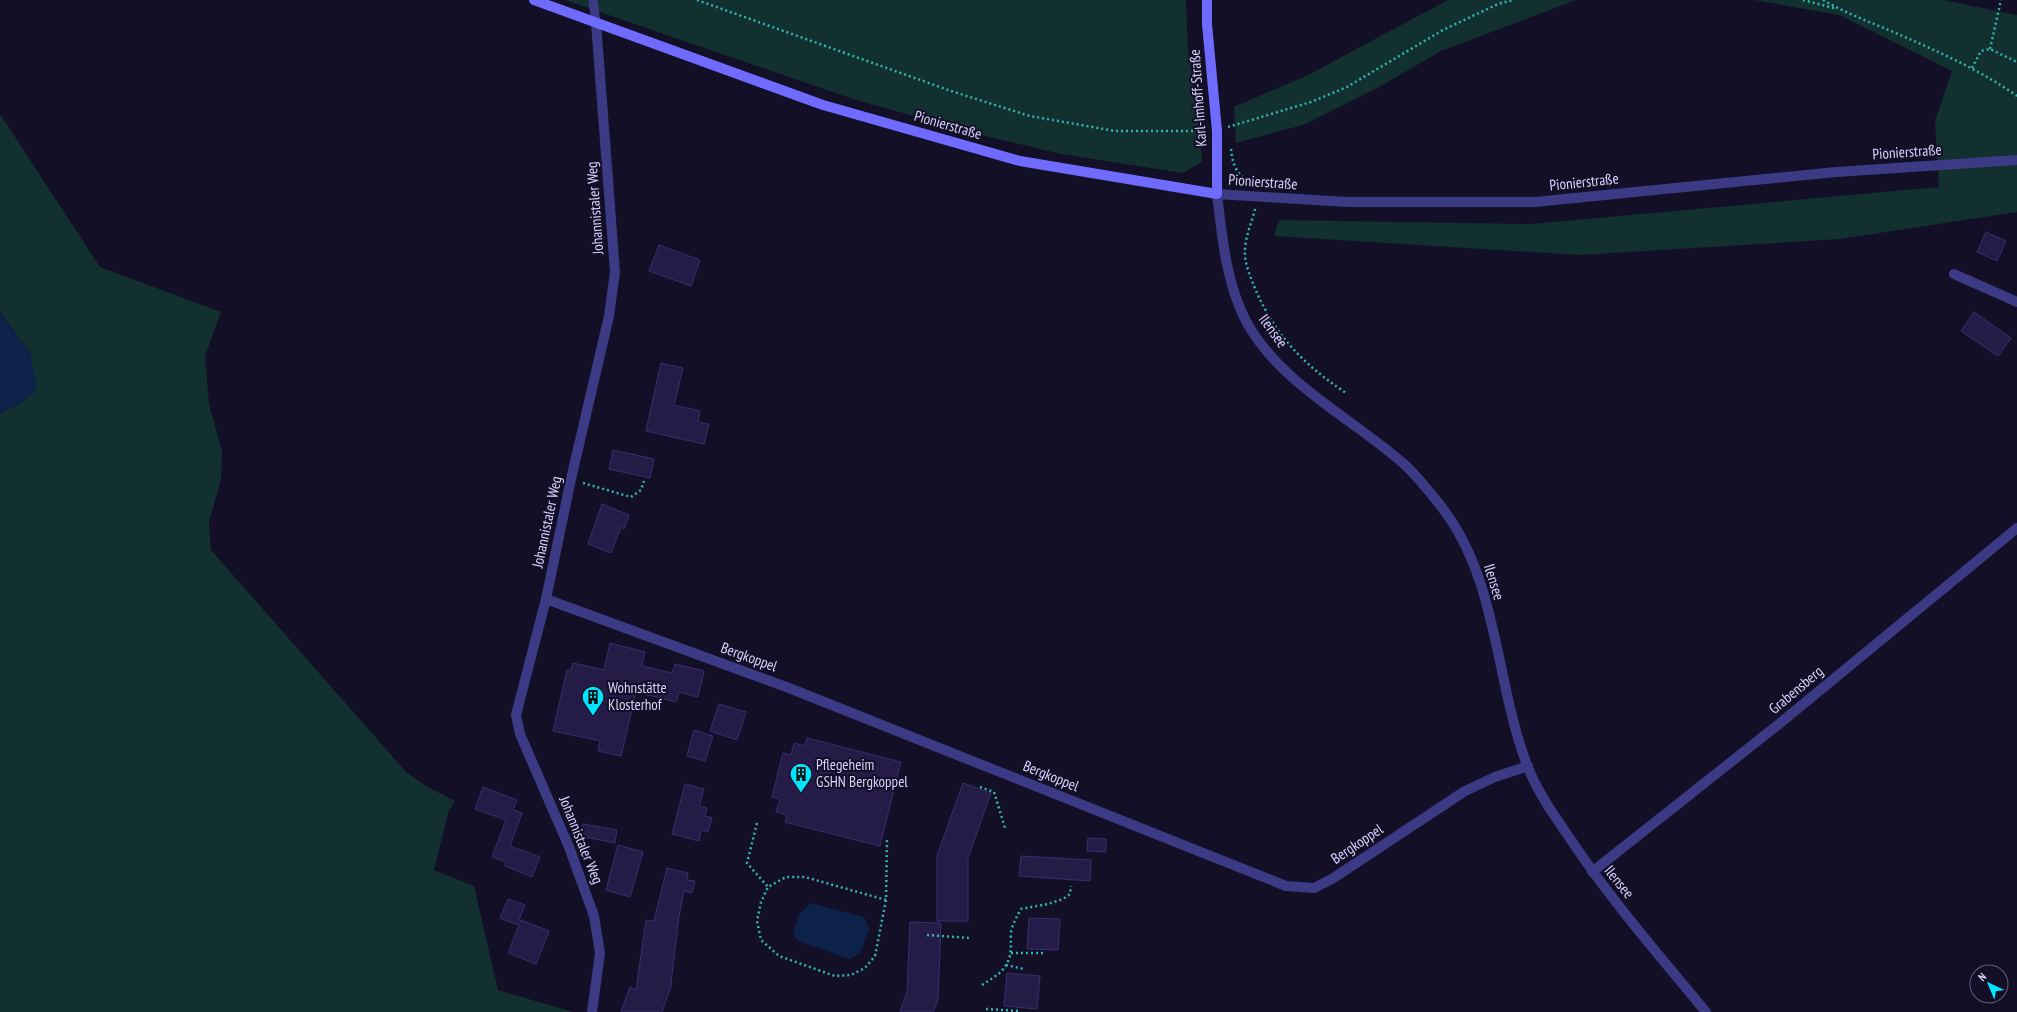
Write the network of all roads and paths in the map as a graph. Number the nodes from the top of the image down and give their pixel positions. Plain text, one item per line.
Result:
1 (534, 0) edge
2 (593, 0) edge
3 (696, 0) edge
4 (1207, 0) edge
5 (1513, 0) edge
6 (1803, 0) edge
7 (1823, 0) edge
8 (2001, 0) edge
9 (1838, 9) junction
10 (596, 23) junction
11 (1990, 49) junction
12 (2017, 62) edge
13 (1972, 68) junction
14 (2017, 96) edge
15 (1217, 131) junction
16 (2017, 160) edge
17 (1217, 194) junction
18 (1954, 274) dead end
19 (2017, 302) edge
20 (571, 480) junction
21 (644, 481) dead end
22 (2017, 528) edge
23 (546, 599) junction
24 (1528, 766) junction
25 (980, 787) dead end
26 (757, 823) dead end
27 (1005, 828) dead end
28 (888, 839) dead end
29 (1592, 872) junction
30 (1071, 886) dead end
31 (768, 887) junction
32 (886, 900) junction
33 (927, 935) dead end
34 (970, 938) dead end
35 (1011, 953) junction
36 (1044, 953) dead end
37 (1006, 965) junction
38 (1024, 969) dead end
39 (982, 985) dead end
40 (986, 1009) dead end
41 (1019, 1011) edge
42 (592, 1012) edge
43 (1706, 1012) edge

1 - 10 street, Pionierstraße
2 - 10 lane
3 - 15 path
4 - 15 street, Karl-Imhoff-Straße
5 - 15 path
6 - 9 path
7 - 9 path
8 - 11 path
9 - 13 path
10 - 17 street, Pionierstraße
10 - 20 street, Johannistaler Weg
11 - 12 path
11 - 13 path
13 - 14 path
15 - 17 street, Karl-Imhoff-Straße
16 - 17 street, Pionierstraße
17 - 24 street, Ilensee
18 - 19 street
20 - 21 path
20 - 23 street, Johannistaler Weg
22 - 29 street, Grabensberg
23 - 24 street, Bergkoppel
23 - 42 street, Johannistaler Weg
24 - 29 street, Ilensee
25 - 27 path
26 - 31 path
28 - 32 path
29 - 43 street, Ilensee
30 - 35 path
31 - 32 path
31 - 32 path
33 - 34 path
35 - 36 path
35 - 37 path
37 - 38 path
37 - 39 path
40 - 41 path

